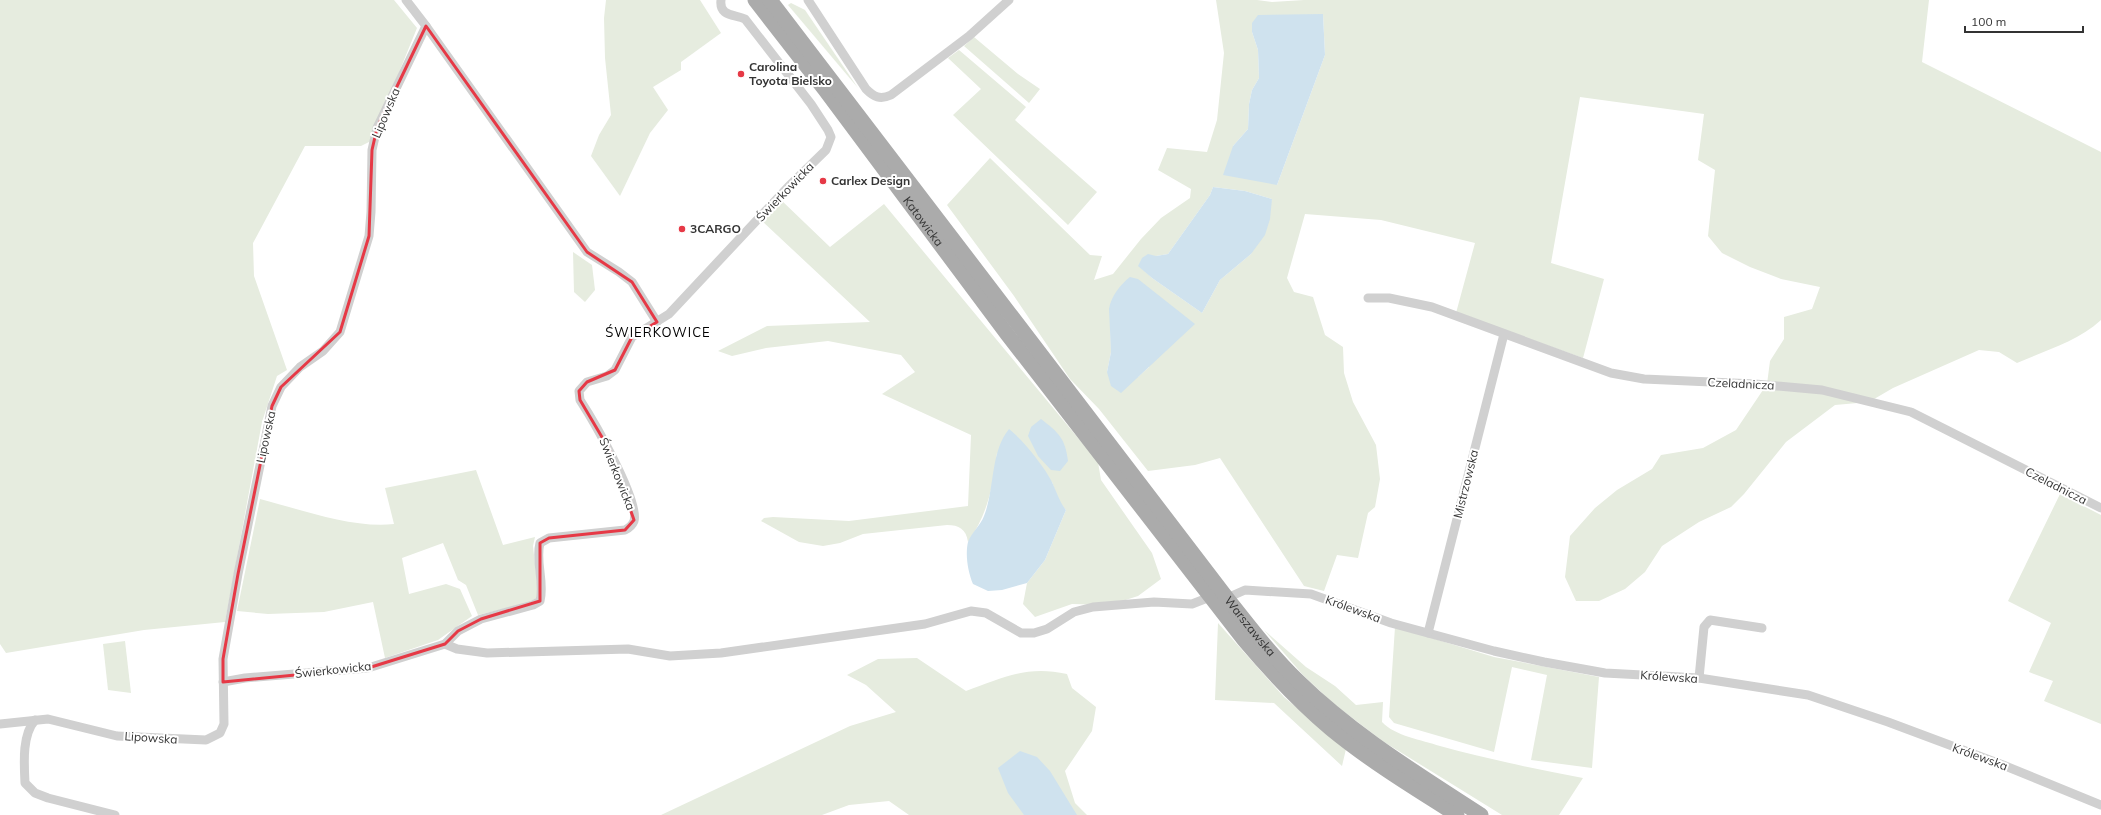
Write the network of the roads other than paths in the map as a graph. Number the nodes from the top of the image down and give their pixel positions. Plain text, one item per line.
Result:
1 (406, 0) edge
2 (722, 0) edge
3 (755, 0) edge
4 (770, 0) edge
5 (784, 0) edge
6 (808, 0) edge
7 (1009, 0) edge
8 (784, 17) junction
9 (426, 26) junction
10 (1368, 298) dead end
11 (658, 322) junction
12 (1504, 334) junction
13 (1067, 388) joint
14 (1062, 404) joint
15 (2101, 508) edge
16 (1210, 597) junction
17 (1227, 598) junction
18 (1762, 628) dead end
19 (1428, 633) junction
20 (445, 644) junction
21 (1698, 678) junction
22 (223, 682) junction
23 (35, 720) junction
24 (0, 724) edge
25 (2101, 805) edge
26 (115, 815) edge
27 (1457, 815) edge
28 (1481, 815) edge

1 - 9 street
2 - 11 street, Świerkowicka
3 - 14 main road, Katowicka
4 - 8 main road, Katowicka
5 - 8 main road
6 - 7 street
8 - 13 main road, Katowicka
9 - 11 street
9 - 22 street, Lipowska
10 - 12 street, Czeladnicza
11 - 20 street, Świerkowicka
12 - 15 street, Czeladnicza
12 - 19 street, Mistrzowska
13 - 17 main road, Warszawska
14 - 16 main road, Warszawska
16 - 20 street
16 - 27 main road, Warszawska
17 - 19 street, Królewska
17 - 28 main road, Warszawska
18 - 21 street
19 - 21 street, Królewska
20 - 22 street, Świerkowicka
21 - 25 street, Królewska
22 - 23 street, Lipowska
23 - 24 street
23 - 26 street

